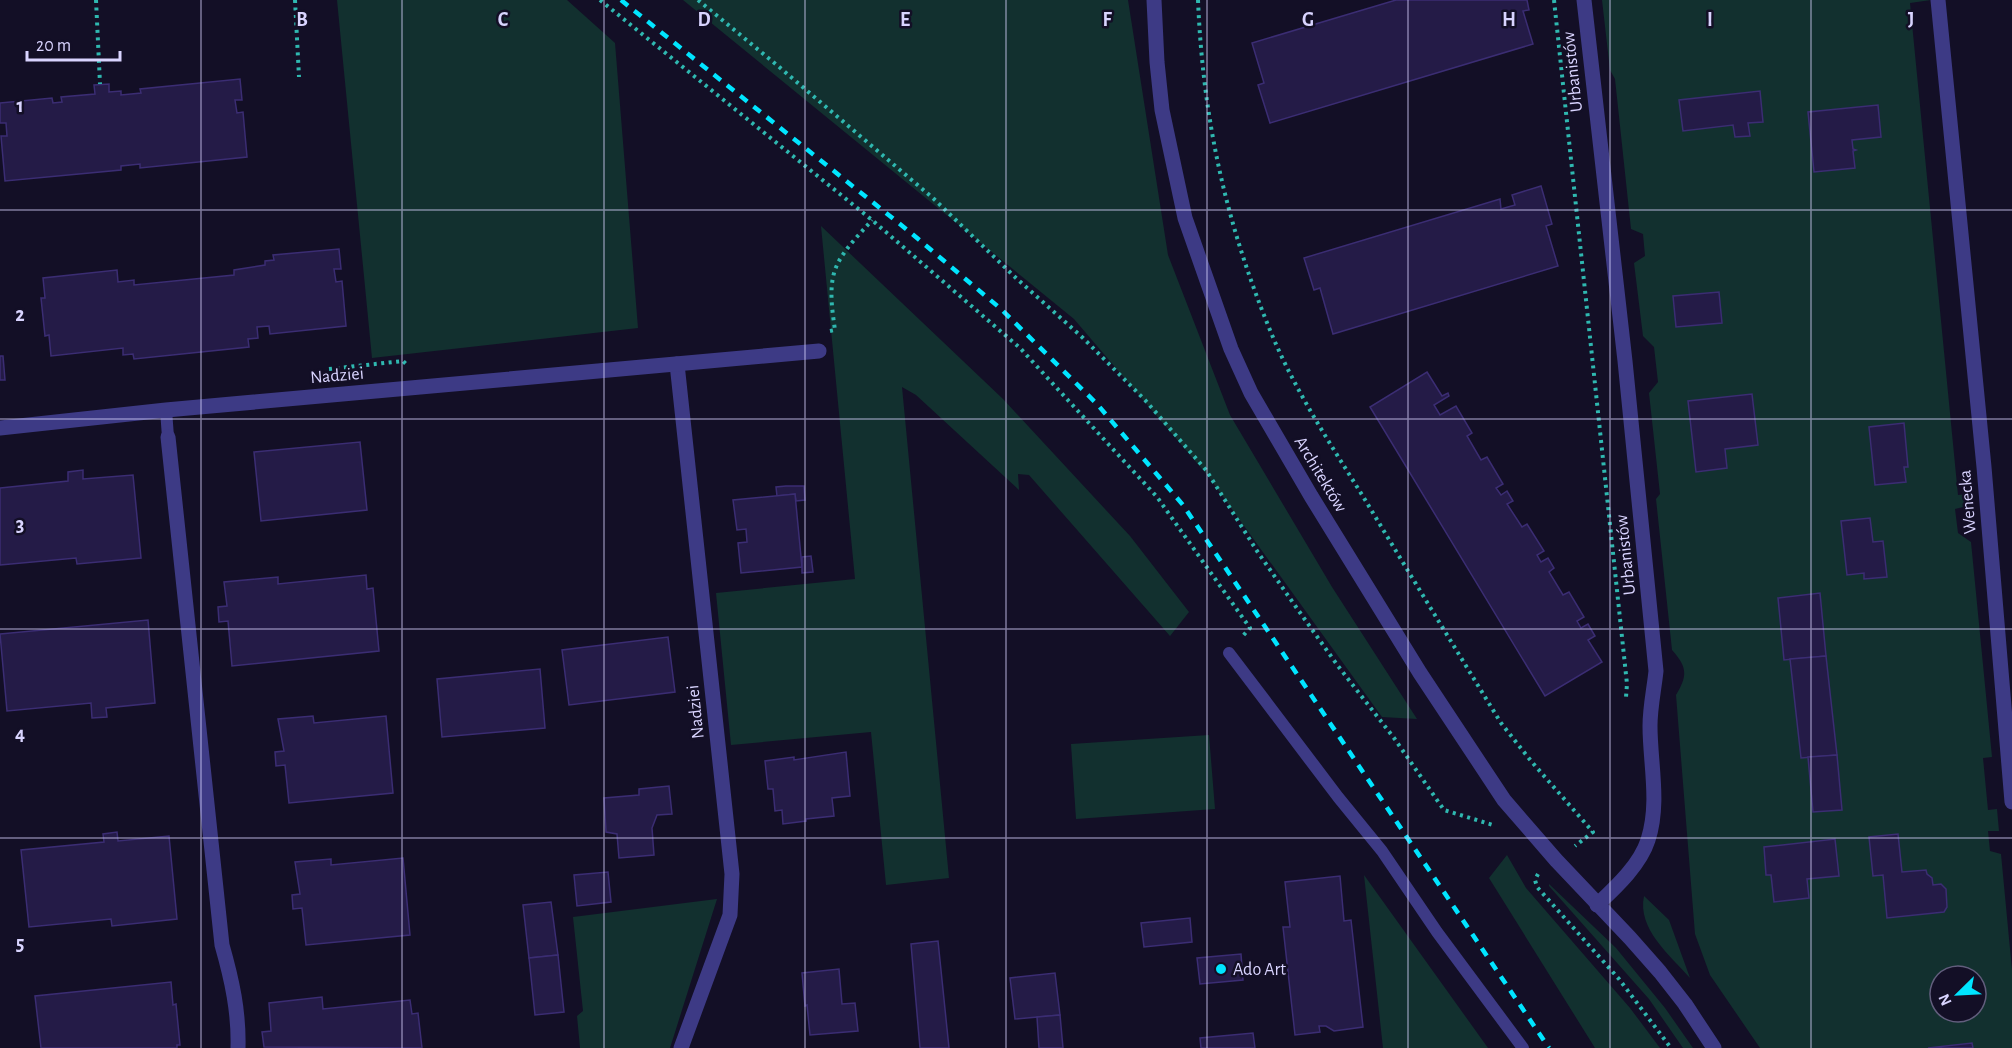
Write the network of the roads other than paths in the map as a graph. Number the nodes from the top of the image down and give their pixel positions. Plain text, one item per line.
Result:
1 (1154, 0) edge
2 (1584, 0) edge
3 (1938, 0) edge
4 (819, 351) dead end
5 (677, 364) junction
6 (166, 410) junction
7 (0, 428) edge
8 (168, 437) joint
9 (1229, 653) road end
10 (2012, 802) edge
11 (1597, 905) junction
12 (238, 1048) edge
13 (681, 1048) edge
14 (1522, 1048) edge
15 (1714, 1048) edge

1 - 11 street, Architektów
2 - 11 street, Urbanistów
3 - 10 street, Wenecka
4 - 5 street, Nadziei
5 - 6 street, Nadziei
5 - 13 street, Nadziei
6 - 7 street, Nadziei
6 - 8 lane
8 - 12 street
9 - 14 lane
11 - 15 street

